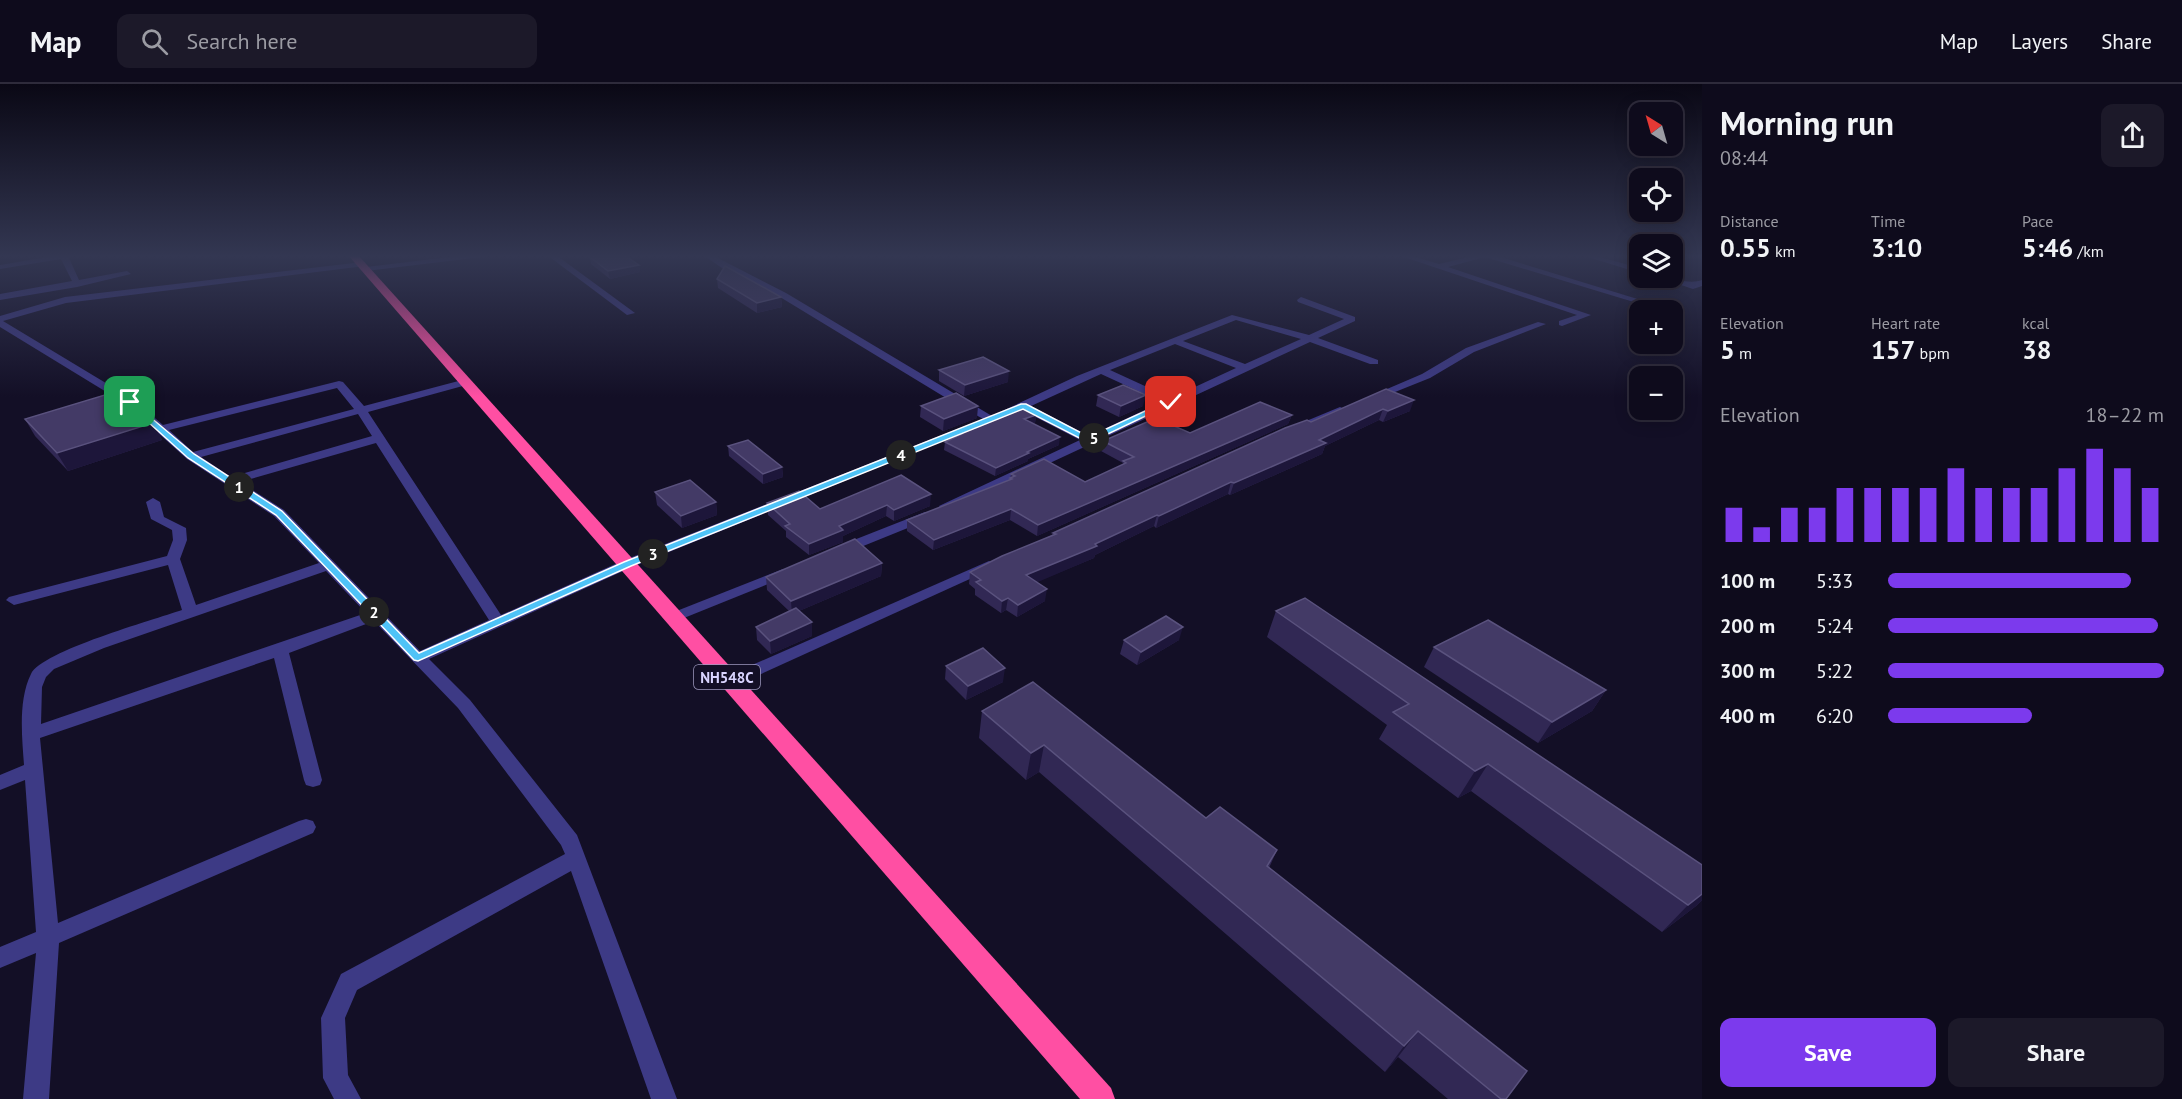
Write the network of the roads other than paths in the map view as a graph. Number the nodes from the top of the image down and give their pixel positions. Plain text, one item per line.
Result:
1 (58, 302) edge
2 (396, 302) edge
3 (616, 302) edge
4 (796, 302) edge
5 (1307, 302) edge
6 (1547, 302) edge
7 (630, 313) dead end
8 (0, 321) edge
9 (1563, 323) dead end
10 (1541, 324) dead end
11 (1309, 338) junction
12 (1175, 341) junction
13 (1374, 362) dead end
14 (1245, 368) junction
15 (1102, 370) junction
16 (466, 382) junction
17 (1171, 402) junction
18 (1023, 406) junction
19 (361, 410) junction
20 (991, 419) junction
21 (161, 429) junction
22 (1277, 435) edge
23 (379, 438) junction
24 (1089, 440) junction
25 (191, 456) junction
26 (230, 481) junction
27 (153, 502) dead end
28 (830, 555) edge
29 (1004, 558) edge
30 (173, 559) junction
31 (627, 564) junction
32 (329, 565) junction
33 (796, 568) edge
34 (14, 600) dead end
35 (190, 612) junction
36 (376, 615) junction
37 (674, 617) junction
38 (498, 622) junction
39 (280, 650) junction
40 (418, 658) junction
41 (730, 681) junction
42 (31, 734) junction
43 (34, 769) junction
44 (313, 780) dead end
45 (0, 783) edge
46 (306, 827) dead end
47 (576, 858) junction
48 (48, 938) junction
49 (0, 958) edge
50 (36, 1099) edge
51 (348, 1099) edge
52 (664, 1099) edge
53 (1100, 1099) edge

1 - 8 street
2 - 16 highway, NH548C
3 - 7 street
4 - 20 street
5 - 11 street
6 - 9 street
8 - 21 street
10 - 22 street
11 - 12 street
11 - 13 street
11 - 14 street
12 - 14 street
12 - 15 street
14 - 17 street
15 - 17 street
15 - 18 street
16 - 19 street
16 - 31 highway, NH548C
17 - 24 street
18 - 20 street
18 - 24 street
19 - 21 street
19 - 23 street
19 - 25 street
20 - 31 street
21 - 25 street
23 - 26 street
23 - 38 street
24 - 28 street
25 - 26 street
26 - 32 street
27 - 30 street
29 - 41 street
30 - 34 street
30 - 35 street
31 - 37 highway, NH548C
31 - 38 street
32 - 35 street
32 - 36 street
33 - 37 street
35 - 42 street
36 - 39 street
36 - 40 street
37 - 41 highway, NH548C
38 - 40 street
39 - 42 street
39 - 44 street
40 - 47 street
41 - 53 highway, NH548C
42 - 43 street
43 - 45 street
43 - 48 street
46 - 48 street
47 - 51 street
47 - 52 street
48 - 49 street
48 - 50 street

